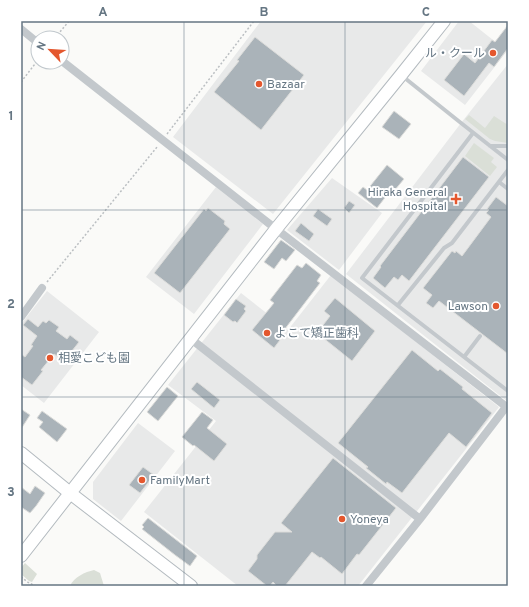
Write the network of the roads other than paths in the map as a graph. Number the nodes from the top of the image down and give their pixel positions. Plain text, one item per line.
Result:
1 (444, 21) edge
2 (21, 29) edge
3 (30, 36) edge
4 (70, 68) edge
5 (401, 75) junction
6 (473, 133) junction
7 (490, 146) junction
8 (508, 146) edge
9 (508, 160) edge
10 (508, 170) edge
11 (499, 182) junction
12 (508, 189) edge
13 (276, 229) junction
14 (42, 288) road end
15 (398, 305) junction
16 (21, 316) edge
17 (480, 336) dead end
18 (191, 339) junction
19 (464, 357) junction
20 (508, 391) edge
21 (507, 408) edge
22 (21, 453) edge
23 (70, 493) junction
24 (420, 519) junction
25 (21, 556) edge
26 (191, 586) edge
27 (366, 586) edge

1 - 5 street
2 - 3 street
4 - 13 street
5 - 6 lane
5 - 13 street
6 - 7 lane
6 - 15 lane
7 - 8 lane
7 - 9 lane
10 - 11 lane
11 - 12 lane
11 - 15 lane
13 - 18 street
13 - 21 street
14 - 16 street
15 - 19 lane
17 - 19 lane
18 - 23 street
18 - 24 street
19 - 20 lane
21 - 24 street
22 - 23 street
23 - 25 street
23 - 26 street
24 - 27 street

